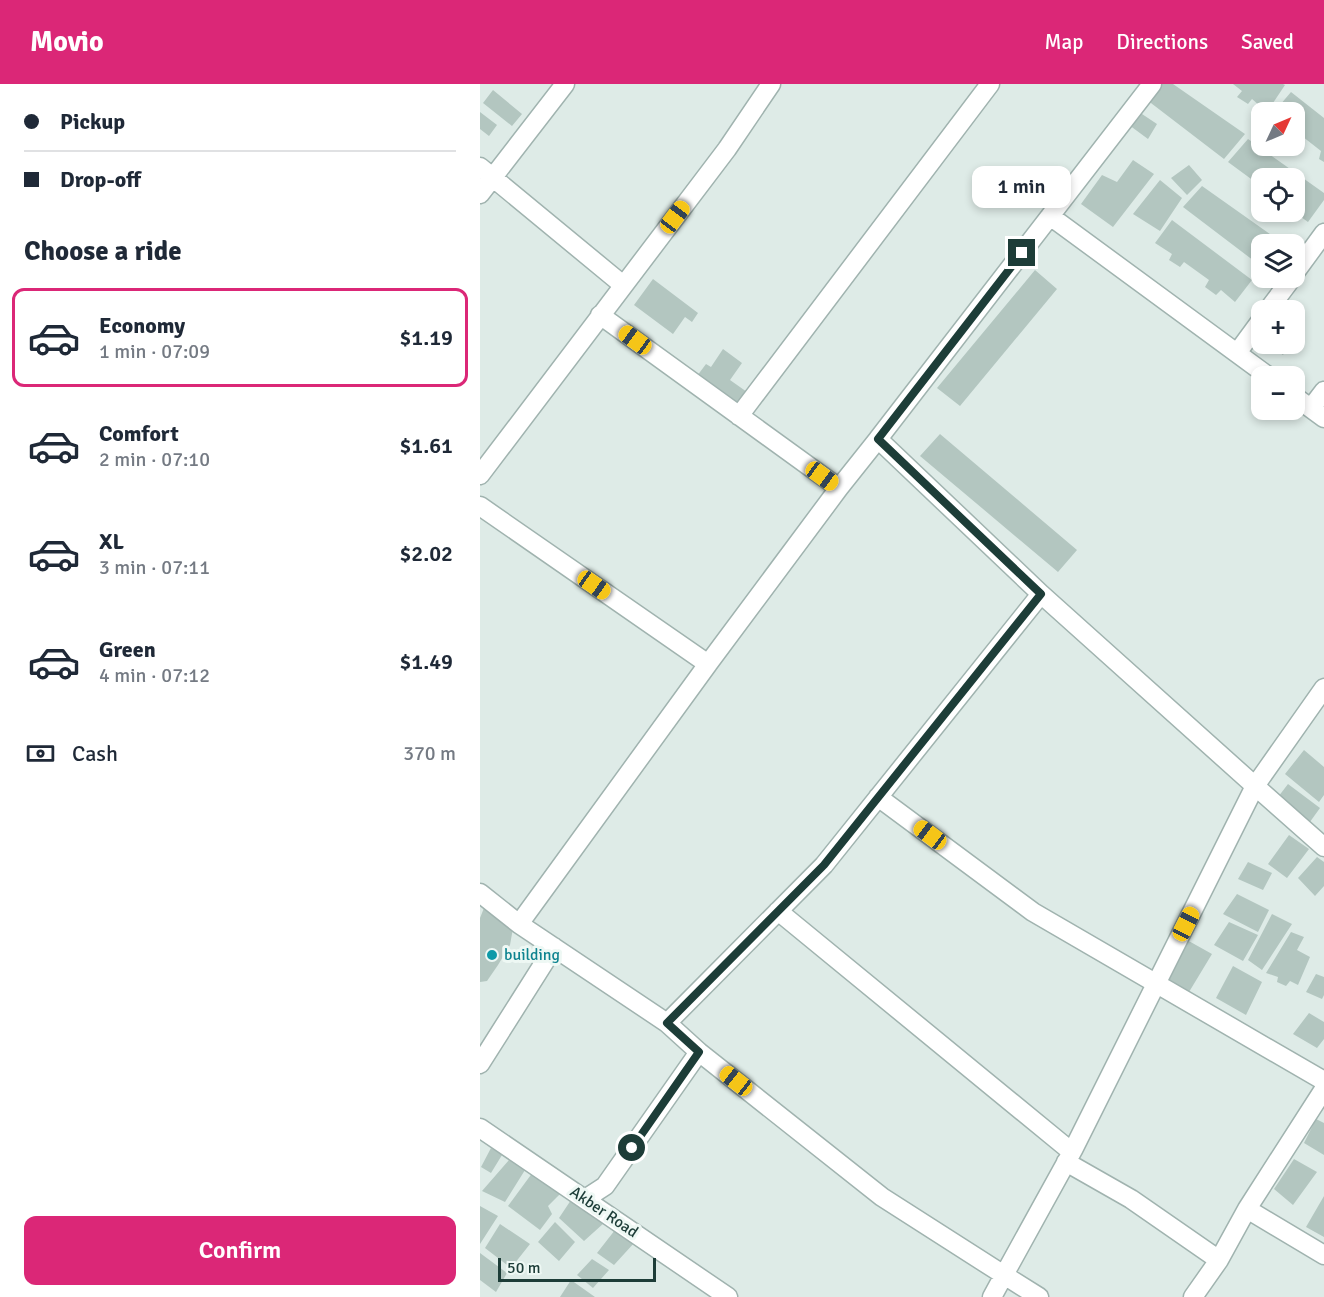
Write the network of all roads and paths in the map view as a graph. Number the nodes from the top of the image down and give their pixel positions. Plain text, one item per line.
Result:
1 (565, 84) edge
2 (771, 84) edge
3 (990, 84) edge
4 (1152, 84) edge
5 (486, 173) edge
6 (480, 194) edge
7 (1050, 216) junction
8 (1324, 233) edge
9 (1305, 259) edge
10 (623, 285) junction
11 (600, 315) junction
12 (1251, 335) edge
13 (1237, 353) junction
14 (1255, 366) edge
15 (1324, 391) edge
16 (1317, 413) edge
17 (739, 416) junction
18 (878, 439) junction
19 (480, 475) edge
20 (839, 488) junction
21 (480, 506) edge
22 (1041, 594) junction
23 (708, 664) junction
24 (1324, 688) edge
25 (1255, 786) junction
26 (878, 797) junction
27 (1324, 847) edge
28 (480, 893) edge
29 (778, 910) junction
30 (519, 924) junction
31 (554, 947) junction
32 (1156, 983) junction
33 (667, 1023) junction
34 (699, 1052) junction
35 (480, 1064) edge
36 (1324, 1081) edge
37 (1324, 1089) edge
38 (480, 1128) edge
39 (1070, 1156) junction
40 (585, 1199) junction
41 (1247, 1209) junction
42 (1324, 1255) edge
43 (1219, 1260) junction
44 (1004, 1275) junction
45 (728, 1297) edge
46 (992, 1297) edge
47 (1039, 1297) edge
48 (1193, 1297) edge

1 - 5 street
2 - 10 street
3 - 17 street
4 - 7 street
5 - 6 street
5 - 10 street
7 - 13 street
7 - 18 street
8 - 9 street
10 - 11 street
11 - 17 street
11 - 19 street
12 - 13 street
13 - 14 street
15 - 16 street
17 - 20 street
18 - 20 street
18 - 22 street
20 - 23 street
21 - 23 street
22 - 25 street
22 - 26 street
23 - 30 street
24 - 25 street
25 - 27 street
25 - 32 street
26 - 29 street
26 - 32 street
28 - 30 street
29 - 33 street
29 - 39 street
30 - 31 street
31 - 33 street
31 - 35 street
32 - 36 street
32 - 39 street
33 - 34 street
34 - 40 street
34 - 44 street
37 - 41 street
38 - 40 street, Akber Road
39 - 43 street
39 - 44 street
40 - 45 street, Akber Road
41 - 42 street
41 - 43 street
43 - 48 street
44 - 46 street
44 - 47 street

